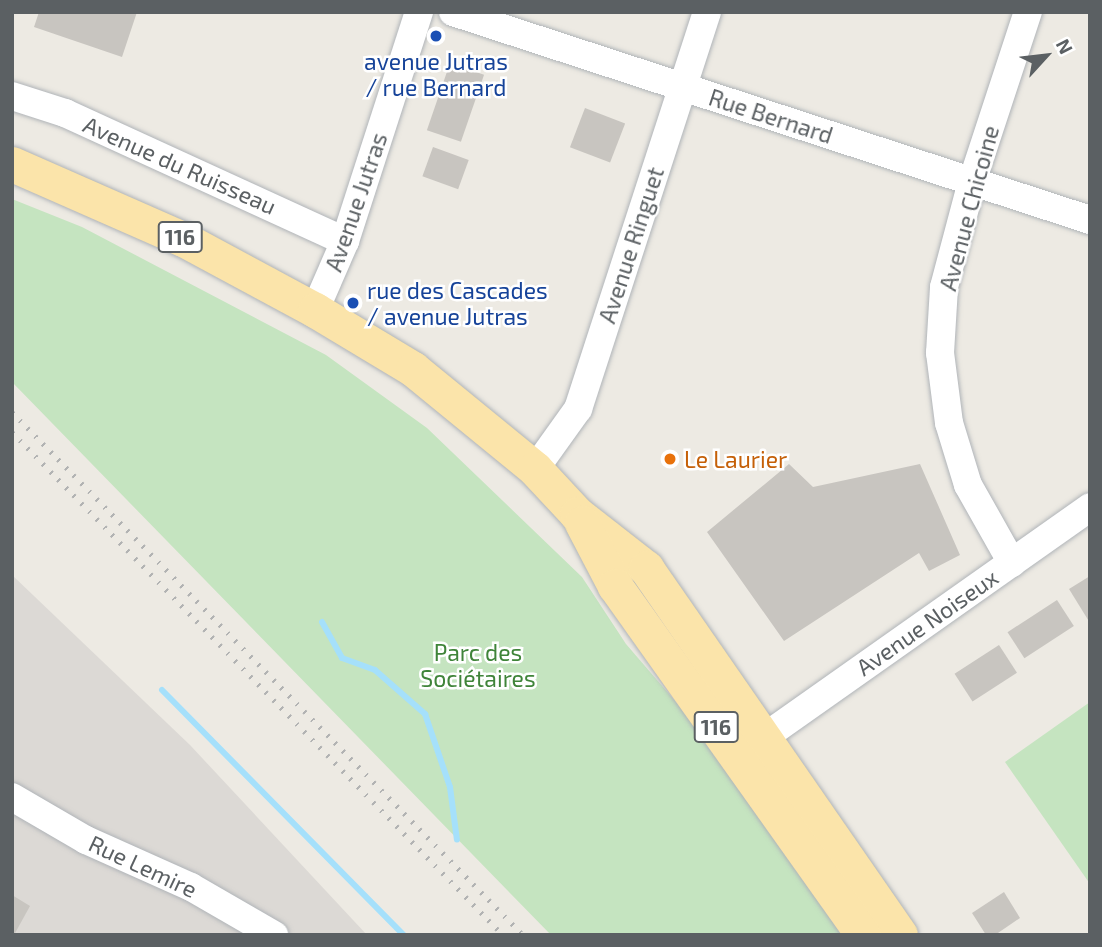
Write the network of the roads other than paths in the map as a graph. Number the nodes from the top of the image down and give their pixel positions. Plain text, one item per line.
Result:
1 (418, 12) edge
2 (453, 12) edge
3 (707, 12) edge
4 (1028, 12) edge
5 (682, 87) junction
6 (12, 96) edge
7 (12, 164) edge
8 (972, 182) junction
9 (1090, 220) edge
10 (345, 242) junction
11 (316, 310) junction
12 (535, 469) junction
13 (1090, 507) edge
14 (1012, 563) junction
15 (751, 747) junction
16 (12, 797) edge
17 (274, 935) edge
18 (863, 935) edge
19 (900, 935) edge

1 - 10 street, Avenue Jutras
2 - 5 street, Rue Bernard
3 - 5 street, Avenue Ringuet
4 - 8 street, Avenue Chicoine
5 - 8 street, Rue Bernard
5 - 12 street, Avenue Ringuet
6 - 10 street, Avenue du Ruisseau
7 - 11 main road, 116
8 - 9 street, Rue Bernard
8 - 14 street, Avenue Chicoine
10 - 11 street, Avenue Jutras
11 - 12 main road, 116
12 - 15 main road, 116
13 - 14 street, Avenue Noiseux
14 - 15 street, Avenue Noiseux
15 - 18 main road, 116
15 - 19 main road, 116
16 - 17 street, Rue Lemire

